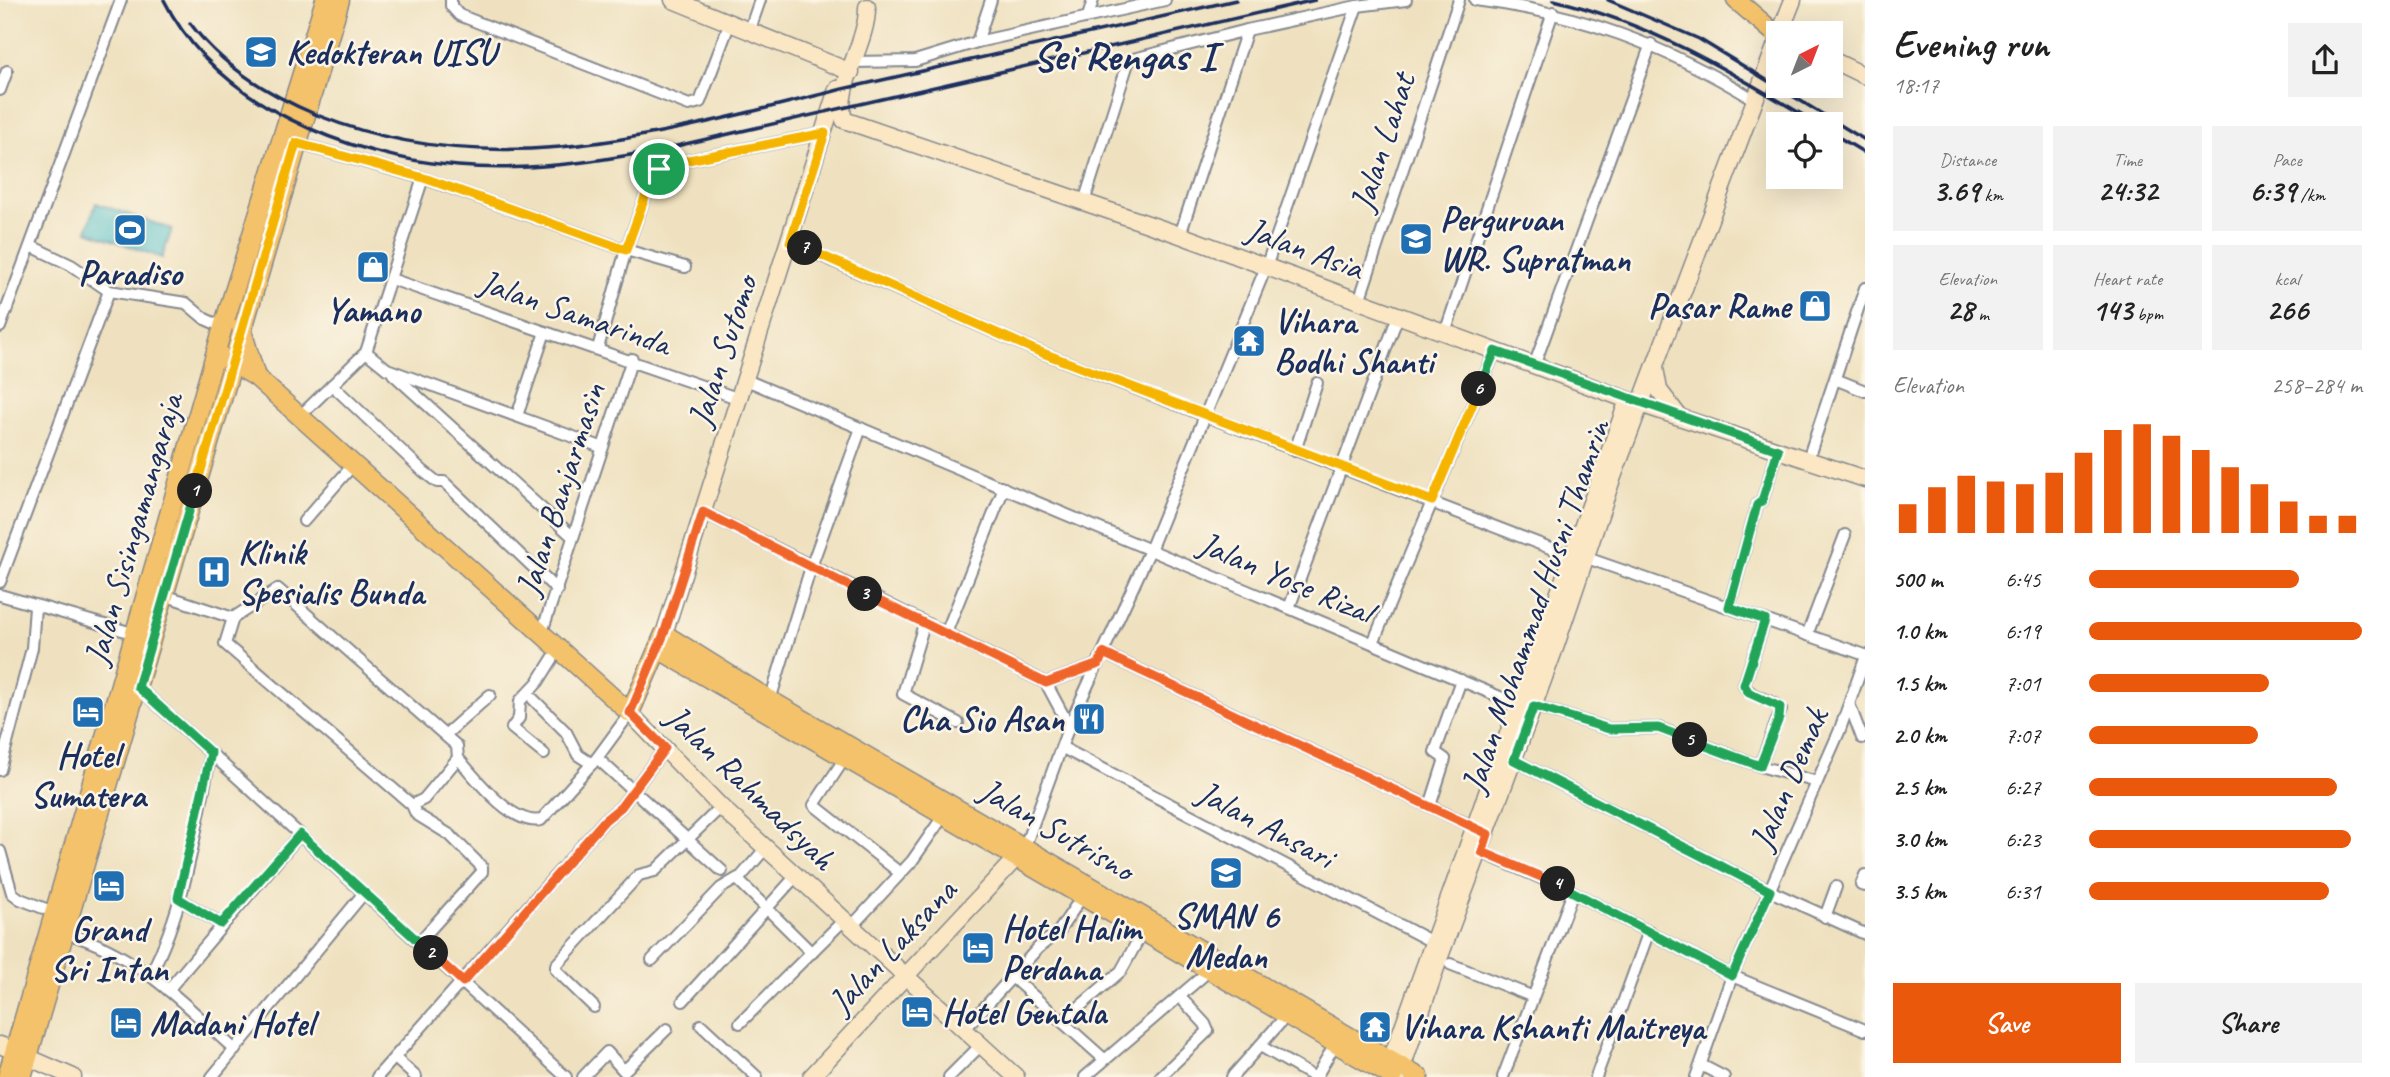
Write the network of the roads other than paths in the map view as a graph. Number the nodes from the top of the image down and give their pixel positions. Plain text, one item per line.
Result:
1 (121, 0) edge
2 (326, 0) edge
3 (340, 0) edge
4 (451, 0) edge
5 (673, 0) edge
6 (760, 0) edge
7 (990, 0) edge
8 (1093, 0) edge
9 (1165, 0) edge
10 (1406, 0) edge
11 (1459, 0) edge
12 (1475, 0) edge
13 (1736, 0) edge
14 (1793, 0) edge
15 (868, 4) edge
16 (1357, 6) junction
17 (1553, 12) junction
18 (1088, 17) junction
19 (1787, 17) junction
20 (1786, 21) edge
21 (1789, 21) edge
22 (729, 25) junction
23 (1247, 30) junction
24 (1766, 30) edge
25 (749, 32) junction
26 (977, 42) junction
27 (1651, 44) junction
28 (1843, 65) edge
29 (848, 68) junction
30 (7, 71) dead end
31 (1766, 72) edge
32 (1865, 76) edge
33 (0, 90) edge
34 (1755, 100) junction
35 (842, 118) joint
36 (825, 133) junction
37 (296, 143) junction
38 (424, 178) junction
39 (1084, 201) junction
40 (1180, 234) junction
41 (790, 242) junction
42 (31, 246) junction
43 (626, 250) junction
44 (685, 267) dead end
45 (1266, 267) junction
46 (250, 268) junction
47 (391, 279) junction
48 (1865, 288) edge
49 (109, 291) junction
50 (1359, 301) junction
51 (1861, 310) edge
52 (1398, 316) junction
53 (0, 327) edge
54 (223, 327) junction
55 (241, 327) junction
56 (545, 332) junction
57 (1445, 333) junction
58 (597, 348) junction
59 (1495, 351) junction
60 (366, 352) junction
61 (224, 357) junction
62 (632, 359) junction
63 (1655, 364) junction
64 (1534, 366) junction
65 (387, 369) junction
66 (256, 377) junction
67 (1835, 379) junction
68 (746, 380) junction
69 (1317, 383) dead end
70 (332, 386) junction
71 (1865, 391) edge
72 (740, 399) junction
73 (1634, 402) junction
74 (300, 416) junction
75 (517, 416) junction
76 (1204, 417) junction
77 (1680, 417) junction
78 (861, 428) junction
79 (601, 447) junction
80 (1295, 450) junction
81 (1778, 450) junction
82 (1808, 459) junction
83 (353, 465) junction
84 (1343, 468) junction
85 (1865, 479) edge
86 (1004, 488) junction
87 (1432, 501) junction
88 (703, 512) junction
89 (304, 521) dead end
90 (1845, 535) dead end
91 (572, 536) junction
92 (1150, 550) junction
93 (1579, 557) junction
94 (811, 567) junction
95 (0, 582) edge
96 (557, 590) junction
97 (164, 594) junction
98 (0, 595) edge
99 (36, 607) junction
100 (1729, 607) junction
101 (1289, 608) junction
102 (233, 618) junction
103 (1765, 620) junction
104 (924, 624) junction
105 (946, 633) junction
106 (136, 634) junction
107 (541, 635) junction
108 (1807, 635) junction
109 (661, 641) junction
110 (1373, 643) junction
111 (558, 650) junction
112 (1103, 653) junction
113 (1865, 657) edge
114 (1099, 664) junction
115 (1461, 680) junction
116 (1046, 683) junction
117 (138, 687) junction
118 (490, 695) dead end
119 (533, 699) dead end
120 (770, 700) junction
121 (1526, 705) junction
122 (1850, 706) junction
123 (630, 713) junction
124 (958, 723) dead end
125 (1069, 726) junction
126 (1839, 732) junction
127 (446, 735) junction
128 (1863, 739) edge
129 (665, 748) junction
130 (1063, 748) junction
131 (211, 753) junction
132 (544, 754) dead end
133 (458, 758) junction
134 (845, 758) junction
135 (1514, 760) junction
136 (594, 761) junction
137 (1760, 766) junction
138 (0, 770) edge
139 (1817, 782) junction
140 (631, 788) junction
141 (412, 805) junction
142 (1430, 806) junction
143 (721, 807) junction
144 (944, 816) junction
145 (1482, 831) junction
146 (300, 834) junction
147 (687, 839) junction
148 (765, 849) junction
149 (1475, 850) junction
150 (0, 851) edge
151 (1021, 852) junction
152 (722, 871) dead end
153 (900, 873) junction
154 (1865, 875) edge
155 (796, 876) junction
156 (738, 878) junction
157 (1865, 886) edge
158 (1836, 887) dead end
159 (1573, 891) junction
160 (1770, 891) junction
161 (365, 893) junction
162 (1083, 895) junction
163 (178, 898) junction
164 (767, 910) junction
165 (56, 914) junction
166 (1825, 917) junction
167 (221, 924) junction
168 (847, 924) junction
169 (1143, 931) junction
170 (1649, 931) junction
171 (65, 933) junction
172 (1865, 934) edge
173 (419, 942) junction
174 (1438, 946) junction
175 (811, 953) junction
176 (652, 960) dead end
177 (1450, 964) dead end
178 (1210, 968) junction
179 (151, 974) junction
180 (907, 974) junction
181 (1732, 976) junction
182 (1013, 977) junction
183 (463, 982) junction
184 (168, 989) junction
185 (1531, 996) junction
186 (1180, 997) junction
187 (684, 1001) dead end
188 (594, 1007) dead end
189 (1287, 1015) junction
190 (1063, 1021) junction
191 (740, 1023) dead end
192 (701, 1026) dead end
193 (667, 1029) dead end
194 (964, 1030) junction
195 (1865, 1030) edge
196 (1335, 1044) junction
197 (981, 1045) junction
198 (1262, 1047) junction
199 (235, 1050) junction
200 (14, 1052) edge
201 (395, 1058) junction
202 (1104, 1059) junction
203 (1701, 1065) junction
204 (1395, 1071) edge
205 (7, 1077) edge
206 (22, 1077) edge
207 (74, 1077) edge
208 (212, 1077) edge
209 (377, 1077) edge
210 (416, 1077) edge
211 (566, 1077) edge
212 (583, 1077) edge
213 (757, 1077) edge
214 (811, 1077) edge
215 (949, 1077) edge
216 (1016, 1077) edge
217 (1085, 1077) edge
218 (1160, 1077) edge
219 (1233, 1077) edge
220 (1315, 1077) edge
221 (1419, 1077) edge
222 (1503, 1077) edge
223 (1596, 1077) edge
224 (1696, 1077) edge
225 (1724, 1077) edge

1 - 42 street
2 - 46 main road, Jalan Sisingamangaraja
3 - 37 main road, Jalan Sisingamangaraja
4 - 22 street
5 - 22 main road
6 - 25 street
7 - 26 street
8 - 18 street
9 - 18 street
10 - 16 street
11 - 50 street, Jalan Lahat
12 - 17 street
13 - 24 main road
14 - 19 main road, Jalan Mohammad Husni Thamrin
15 - 29 main road, Jalan Sutomo
16 - 23 street
16 - 45 street
17 - 27 street
17 - 57 street
18 - 26 street
19 - 20 main road, Jalan Mohammad Husni Thamrin
19 - 21 main road
22 - 25 main road
23 - 39 street
23 - 40 street
25 - 29 main road
26 - 29 street
27 - 34 street
27 - 64 street
28 - 32 main road
29 - 35 main road, Jalan Sutomo
29 - 36 main road, Jalan Sutomo
30 - 33 street
31 - 34 main road, Jalan Mohammad Husni Thamrin
34 - 63 main road, Jalan Mohammad Husni Thamrin
35 - 39 main road, Jalan Asia
36 - 41 main road, Jalan Sutomo
36 - 43 street
37 - 38 street
37 - 46 main road, Jalan Sisingamangaraja
38 - 43 street
38 - 47 street
39 - 40 main road, Jalan Asia
40 - 45 main road, Jalan Asia
41 - 68 main road, Jalan Sutomo
41 - 76 street
42 - 49 street
42 - 53 street
43 - 44 street
43 - 58 street
45 - 50 main road, Jalan Asia
45 - 76 street
46 - 54 main road, Jalan Sisingamangaraja
46 - 55 main road, Jalan Sisingamangaraja
47 - 56 street, Jalan Samarinda
47 - 60 street
48 - 51 street
49 - 54 street
49 - 95 street
50 - 52 main road, Jalan Asia
51 - 67 street
52 - 57 main road, Jalan Asia
52 - 84 street
54 - 61 main road, Jalan Sisingamangaraja
55 - 61 main road, Jalan Sisingamangaraja
55 - 66 main road
56 - 58 street, Jalan Samarinda
56 - 75 street
57 - 59 main road, Jalan Asia
58 - 62 street, Jalan Samarinda
59 - 64 main road, Jalan Asia
59 - 87 street
60 - 65 street
60 - 70 street
61 - 66 main road, Jalan Rahmadsyah
61 - 97 main road, Jalan Sisingamangaraja
61 - 106 main road, Jalan Sisingamangaraja
62 - 72 street, Jalan Samarinda
62 - 79 street, Jalan Banjarmasin
63 - 73 main road, Jalan Mohammad Husni Thamrin
63 - 77 main road
64 - 73 main road, Jalan Asia
65 - 75 street
65 - 91 street
66 - 74 main road, Jalan Rahmadsyah
67 - 71 street
67 - 82 street
68 - 72 main road, Jalan Sutomo
68 - 78 street, Jalan Yose Rizal
69 - 80 street
70 - 74 street
70 - 96 street
72 - 88 main road, Jalan Sutomo
73 - 77 main road, Jalan Asia
73 - 93 main road, Jalan Mohammad Husni Thamrin
74 - 83 main road, Jalan Rahmadsyah
75 - 79 street
76 - 80 street
76 - 92 street
77 - 81 main road, Jalan Asia
78 - 86 street, Jalan Yose Rizal
78 - 94 street
79 - 91 street, Jalan Banjarmasin
80 - 84 street
81 - 82 main road, Jalan Asia
81 - 100 street
82 - 85 main road, Jalan Asia
83 - 89 street
83 - 107 main road, Jalan Rahmadsyah
84 - 87 street
84 - 101 street
86 - 92 street, Jalan Yose Rizal
86 - 105 street
87 - 93 street
87 - 110 street
88 - 94 street
88 - 109 main road, Jalan Sutomo
90 - 108 street
91 - 96 street, Jalan Banjarmasin
92 - 101 street, Jalan Yose Rizal
92 - 112 street
93 - 100 street
93 - 121 main road, Jalan Mohammad Husni Thamrin
94 - 104 street
94 - 120 street
96 - 107 street, Jalan Banjarmasin
97 - 102 street
97 - 117 main road, Jalan Sisingamangaraja
98 - 99 street
99 - 106 street
99 - 138 street
100 - 103 street
101 - 110 street, Jalan Yose Rizal
102 - 127 street
102 - 141 street
103 - 108 street
103 - 137 street
104 - 105 street
104 - 124 street
105 - 116 street
106 - 165 main road, Jalan Sisingamangaraja
107 - 111 main road, Jalan Rahmadsyah
108 - 113 street
109 - 120 main road, Jalan Sutrisno
109 - 123 main road, Jalan Sutomo
109 - 134 main road, Jalan Sutrisno
110 - 115 street, Jalan Yose Rizal
111 - 123 main road, Jalan Rahmadsyah
111 - 132 street
112 - 114 street
112 - 142 street
113 - 122 street, Jalan Demak
114 - 116 street
114 - 125 street
115 - 121 street, Jalan Yose Rizal
115 - 142 street
116 - 125 street
117 - 131 street
117 - 171 main road, Jalan Sisingamangaraja
118 - 127 street
119 - 136 street
120 - 151 main road, Jalan Sutrisno
121 - 135 main road, Jalan Mohammad Husni Thamrin
121 - 137 street, Jalan Yose Rizal
121 - 145 main road, Jalan Mohammad Husni Thamrin
122 - 126 street, Jalan Demak
122 - 128 street
123 - 129 main road, Jalan Rahmadsyah
123 - 136 street
125 - 130 street
126 - 128 street
126 - 139 street, Jalan Demak
127 - 133 street
129 - 140 street
129 - 143 main road, Jalan Rahmadsyah
130 - 151 street
130 - 174 street, Jalan Ansari
131 - 146 street
131 - 163 street
133 - 136 street
133 - 141 street
134 - 144 main road, Jalan Sutrisno
134 - 153 street
135 - 145 main road, Jalan Mohammad Husni Thamrin
135 - 160 street
136 - 140 street
137 - 139 street, Jalan Yose Rizal
139 - 160 street, Jalan Demak
140 - 147 street
140 - 183 street
141 - 173 street
142 - 145 street
143 - 147 street
143 - 148 main road, Jalan Rahmadsyah
144 - 151 main road, Jalan Sutrisno
144 - 153 street
145 - 149 main road, Jalan Mohammad Husni Thamrin
146 - 161 street
146 - 167 street
147 - 152 street
147 - 188 street
148 - 155 main road, Jalan Rahmadsyah
148 - 156 street
149 - 159 street
149 - 174 main road, Jalan Mohammad Husni Thamrin
150 - 165 street
151 - 162 main road, Jalan Sutrisno
151 - 180 main road, Jalan Laksana
151 - 204 main road, Jalan Sutrisno
153 - 168 street
154 - 157 street
155 - 164 street
155 - 168 main road, Jalan Rahmadsyah
156 - 164 street
156 - 176 street
158 - 166 street
159 - 170 street
159 - 185 street
160 - 166 street
160 - 181 street, Jalan Demak
161 - 173 street
161 - 199 street
162 - 169 main road, Jalan Sutrisno
162 - 182 street
163 - 167 street
163 - 179 street
164 - 175 street
164 - 187 street
165 - 200 main road, Jalan Sisingamangaraja
166 - 172 street
167 - 184 street
168 - 175 street
168 - 180 main road, Jalan Rahmadsyah
169 - 178 main road, Jalan Sutrisno
169 - 190 street
170 - 181 street
170 - 223 street
171 - 179 street
171 - 200 main road, Jalan Sisingamangaraja
173 - 183 street
174 - 204 main road, Jalan Mohammad Husni Thamrin
175 - 191 street
177 - 185 street
178 - 186 street
178 - 189 main road, Jalan Sutrisno
179 - 184 street
180 - 194 main road, Jalan Rahmadsyah
180 - 214 main road, Jalan Laksana
181 - 195 street
181 - 203 street, Jalan Demak
182 - 190 street
182 - 194 street
183 - 201 street
183 - 211 street
184 - 199 street
185 - 222 street
186 - 202 street
186 - 218 street
189 - 196 main road, Jalan Sutrisno
189 - 198 street
190 - 202 street
192 - 213 street
193 - 212 street
194 - 197 main road, Jalan Rahmadsyah
196 - 204 main road, Jalan Sutrisno
196 - 220 street
197 - 215 street
197 - 216 main road, Jalan Rahmadsyah
198 - 219 street
198 - 220 street
199 - 208 street
200 - 205 main road, Jalan Sisingamangaraja
200 - 206 main road, Jalan Sisingamangaraja
200 - 207 main road
201 - 209 street
201 - 210 street
202 - 217 street
203 - 224 street, Jalan Demak
203 - 225 street
204 - 221 main road, Jalan Sutrisno

